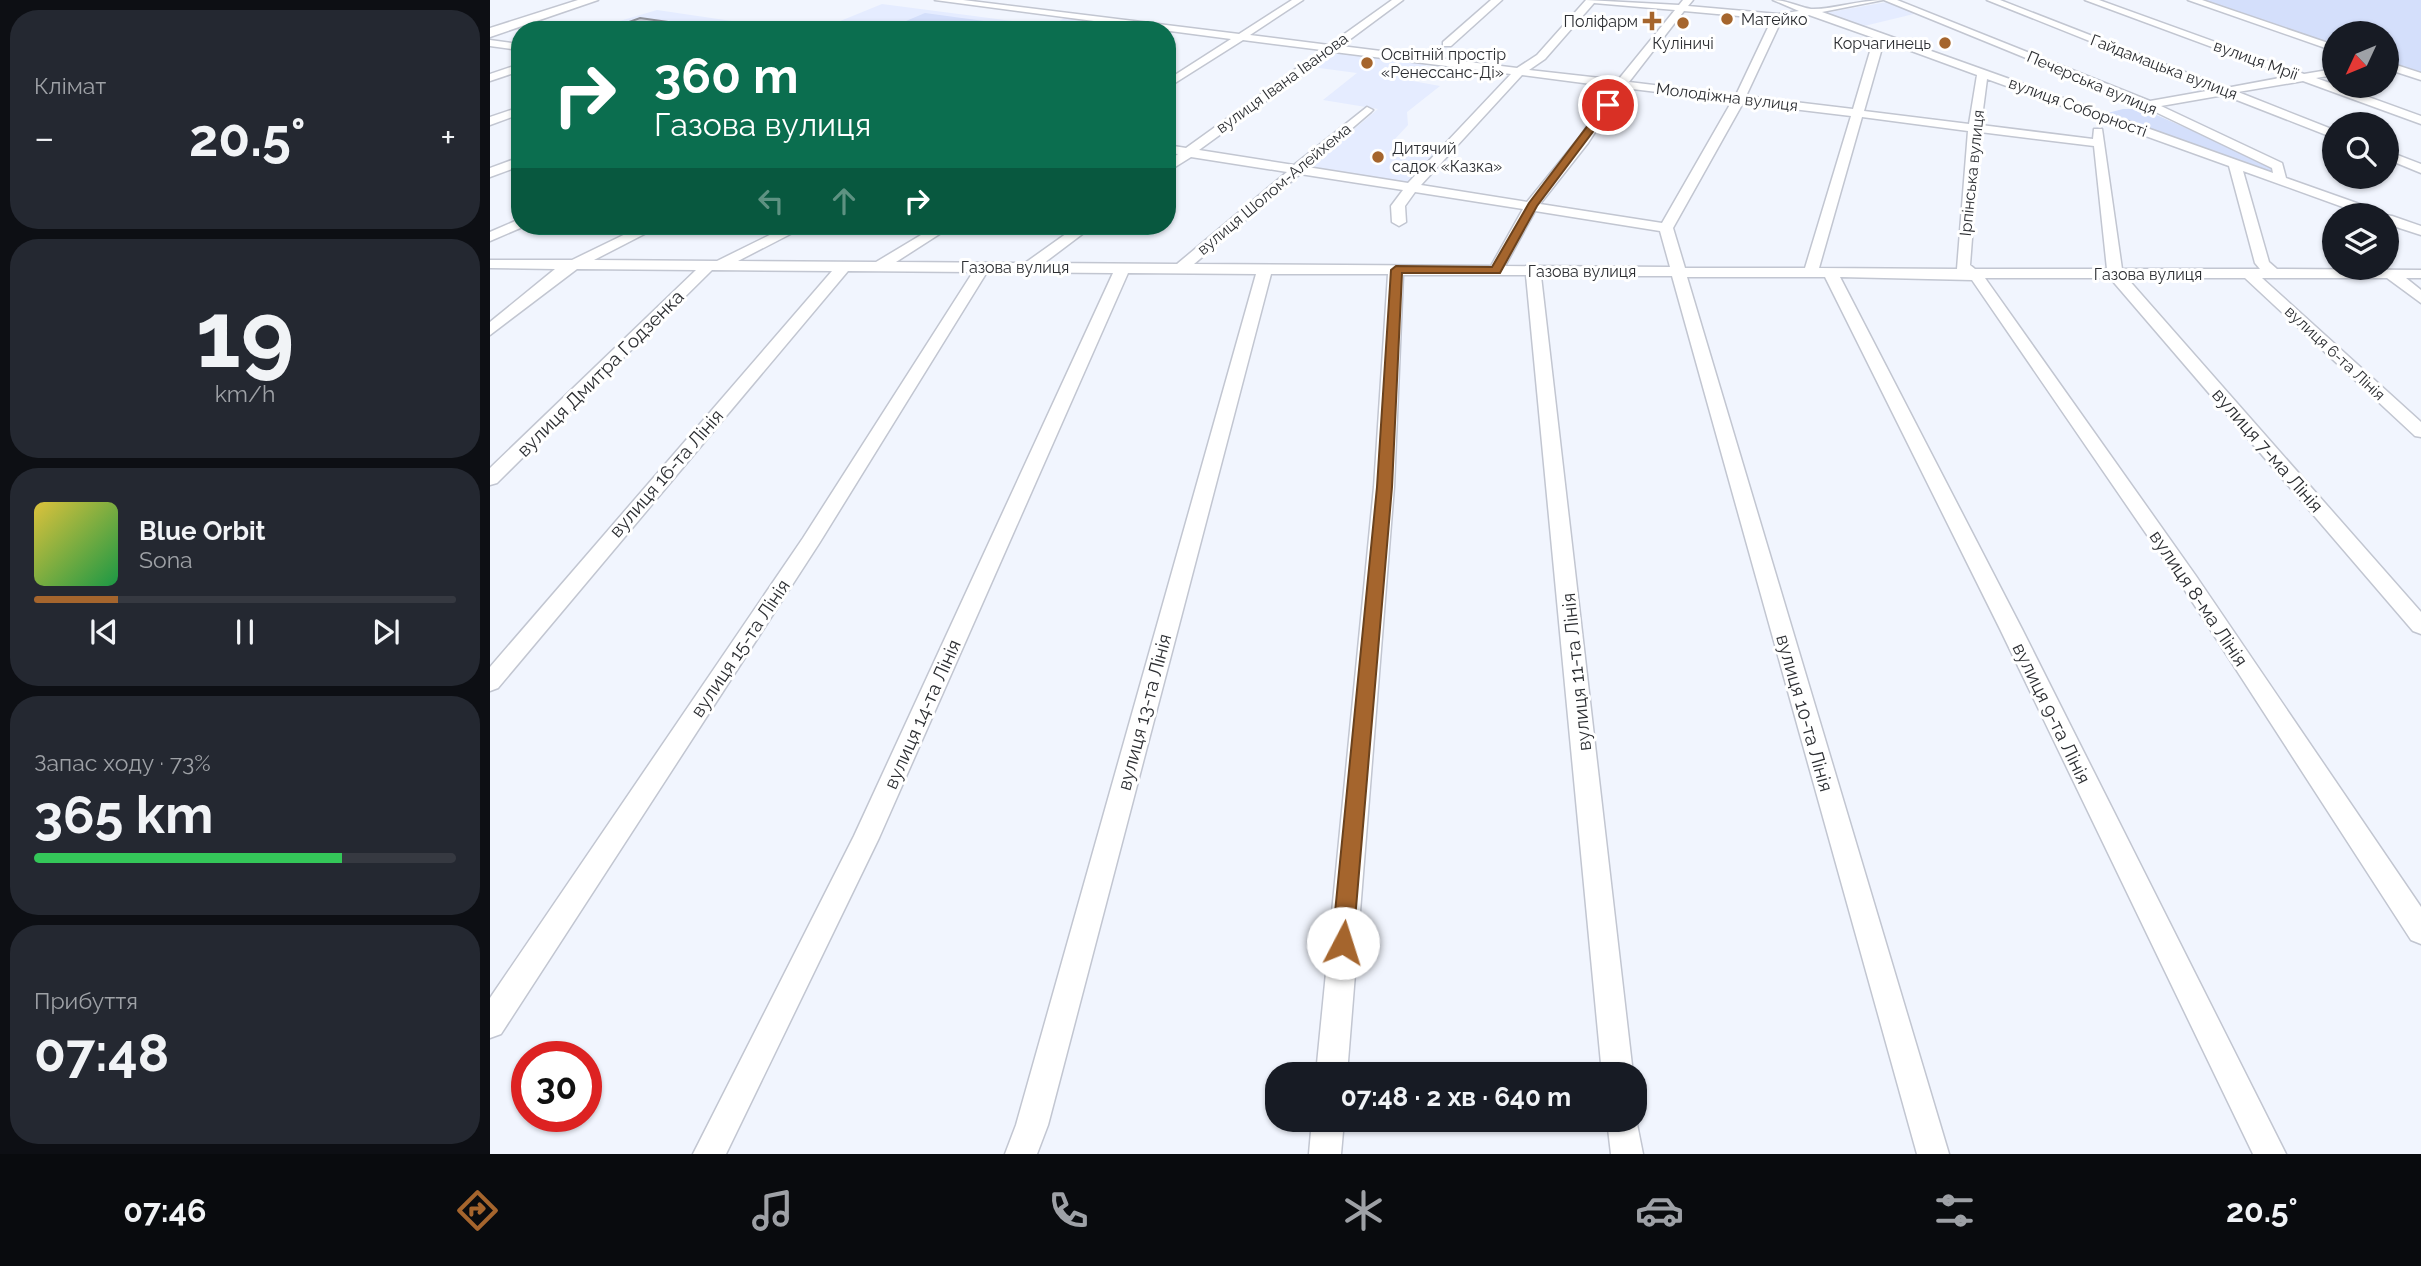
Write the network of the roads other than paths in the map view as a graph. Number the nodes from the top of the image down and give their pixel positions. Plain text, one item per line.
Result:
1 (590, 0) edge
2 (940, 0) edge
3 (1056, 0) edge
4 (1298, 0) edge
5 (1398, 0) edge
6 (1497, 0) edge
7 (1593, 0) edge
8 (1778, 0) edge
9 (1878, 0) edge
10 (1889, 0) edge
11 (1992, 0) edge
12 (2090, 0) edge
13 (2193, 0) edge
14 (1685, 4) edge
15 (1032, 12) junction
16 (1810, 12) junction
17 (1778, 18) junction
18 (526, 21) edge
19 (1110, 21) edge
20 (511, 26) edge
21 (1176, 29) edge
22 (490, 33) edge
23 (1241, 36) junction
24 (1880, 36) junction
25 (490, 43) edge
26 (1447, 44) dead end
27 (2322, 44) edge
28 (511, 46) edge
29 (1329, 48) junction
30 (2399, 69) edge
31 (511, 70) edge
32 (1520, 71) junction
33 (1983, 72) junction
34 (2322, 74) edge
35 (2421, 77) edge
36 (490, 78) edge
37 (2304, 78) junction
38 (1176, 79) edge
39 (1621, 84) junction
40 (2227, 92) junction
41 (1740, 98) junction
42 (2147, 105) junction
43 (1367, 110) dead end
44 (511, 113) edge
45 (1855, 113) junction
46 (2096, 114) junction
47 (2421, 120) edge
48 (490, 121) edge
49 (1975, 128) junction
50 (2322, 129) edge
51 (2097, 143) junction
52 (1176, 150) edge
53 (1188, 152) junction
54 (2399, 160) edge
55 (1176, 161) edge
56 (511, 164) edge
57 (2235, 165) junction
58 (2421, 169) edge
59 (1297, 170) junction
60 (490, 173) edge
61 (2280, 181) junction
62 (1411, 188) junction
63 (2343, 203) edge
64 (1532, 205) junction
65 (1399, 222) dead end
66 (2399, 223) edge
67 (511, 227) edge
68 (1666, 228) junction
69 (2421, 231) edge
70 (635, 235) edge
71 (779, 235) edge
72 (930, 235) edge
73 (1073, 235) edge
74 (490, 237) edge
75 (490, 264) edge
76 (575, 264) junction
77 (713, 265) junction
78 (844, 266) junction
79 (880, 266) junction
80 (983, 267) junction
81 (1029, 267) junction
82 (1123, 268) junction
83 (1181, 268) junction
84 (1265, 269) junction
85 (1396, 270) junction
86 (1496, 270) junction
87 (1533, 270) junction
88 (1678, 271) junction
89 (1968, 271) junction
90 (1821, 273) junction
91 (2272, 273) junction
92 (2322, 273) edge
93 (2115, 274) junction
94 (2249, 274) junction
95 (2399, 274) edge
96 (2421, 274) edge
97 (2398, 280) edge
98 (2421, 298) edge
99 (490, 330) edge
100 (2421, 432) edge
101 (490, 480) edge
102 (2421, 626) edge
103 (490, 682) edge
104 (2421, 931) edge
105 (490, 1024) edge
106 (1333, 1062) edge
107 (1618, 1062) edge
108 (1327, 1132) edge
109 (1624, 1132) edge
110 (709, 1154) edge
111 (1021, 1154) edge
112 (1325, 1154) edge
113 (1627, 1154) edge
114 (1933, 1154) edge
115 (2270, 1154) edge

1 - 18 street
2 - 15 street, Молодіжна вулиця
3 - 15 street
4 - 23 street
5 - 29 street, вулиця Івана Іванова
6 - 26 street
7 - 14 street
7 - 32 street
8 - 16 street, вулиця Соборності
9 - 16 street
10 - 42 street, Печерська вулиця
11 - 40 street, Гайдамацька вулиця
12 - 37 street, вулиця Мрії
13 - 27 street
14 - 17 street
14 - 39 street
15 - 19 street, Молодіжна вулиця
16 - 17 street
16 - 24 street, вулиця Соборності
17 - 41 street
20 - 22 street
21 - 23 street, Молодіжна вулиця
23 - 29 street, Молодіжна вулиця
23 - 38 street
24 - 33 street, вулиця Соборності
24 - 45 street
25 - 28 street
29 - 32 street, Молодіжна вулиця
29 - 53 street, вулиця Івана Іванова
30 - 35 street
31 - 36 street
32 - 39 street, Молодіжна вулиця
32 - 62 street
33 - 46 street, вулиця Соборності
33 - 49 street, Ірпінська вулиця
34 - 37 street
37 - 40 street
37 - 47 street, вулиця Мрії
39 - 41 street, Молодіжна вулиця
39 - 64 street
40 - 42 street
40 - 50 street, Гайдамацька вулиця
41 - 45 street, Молодіжна вулиця
41 - 68 street
42 - 46 street
42 - 61 street, Печерська вулиця
43 - 59 street, вулиця Шолом-Алейхема
44 - 48 street
45 - 49 street, Молодіжна вулиця
45 - 90 street
46 - 51 street
46 - 57 street, вулиця Соборності
49 - 51 street, Молодіжна вулиця
49 - 89 street, Ірпінська вулиця
51 - 93 street
52 - 53 street
53 - 55 street, вулиця Івана Іванова
53 - 59 street
54 - 58 street
56 - 60 street
57 - 61 street, вулиця Соборності
57 - 91 street
59 - 62 street
59 - 83 street, вулиця Шолом-Алейхема
61 - 63 street, вулиця Соборності
62 - 64 street
62 - 65 street
64 - 68 street
64 - 86 street
66 - 69 street
67 - 74 street
68 - 88 street, вулиця 10-та Лінія
70 - 76 street
71 - 77 street
72 - 79 street
73 - 81 street
75 - 76 street, Газова вулиця
76 - 77 street, Газова вулиця
76 - 99 street
77 - 78 street, Газова вулиця
77 - 101 street, вулиця Дмитра Годзенка
78 - 79 street, Газова вулиця
78 - 103 street, вулиця 16-та Лінія
79 - 80 street, Газова вулиця
80 - 81 street, Газова вулиця
80 - 105 street, вулиця 15-та Лінія
81 - 82 street, Газова вулиця
82 - 83 street, Газова вулиця
82 - 110 street, вулиця 14-та Лінія
83 - 84 street, Газова вулиця
84 - 85 street, Газова вулиця
84 - 111 street, вулиця 13-та Лінія
85 - 86 street, Газова вулиця
85 - 106 street
86 - 87 street, Газова вулиця
87 - 88 street, Газова вулиця
87 - 107 street, вулиця 11-та Лінія
88 - 90 street, Газова вулиця
88 - 114 street, вулиця 10-та Лінія
89 - 90 street, Газова вулиця
89 - 93 street, Газова вулиця
89 - 104 street, вулиця 8-ма Лінія
90 - 115 street, вулиця 9-та Лінія
91 - 92 street, Газова вулиця
91 - 94 street, Газова вулиця
93 - 94 street, Газова вулиця
93 - 102 street, вулиця 7-ма Лінія
94 - 100 street, вулиця 6-та Лінія
95 - 96 street, Газова вулиця
97 - 98 street
108 - 112 street
109 - 113 street

